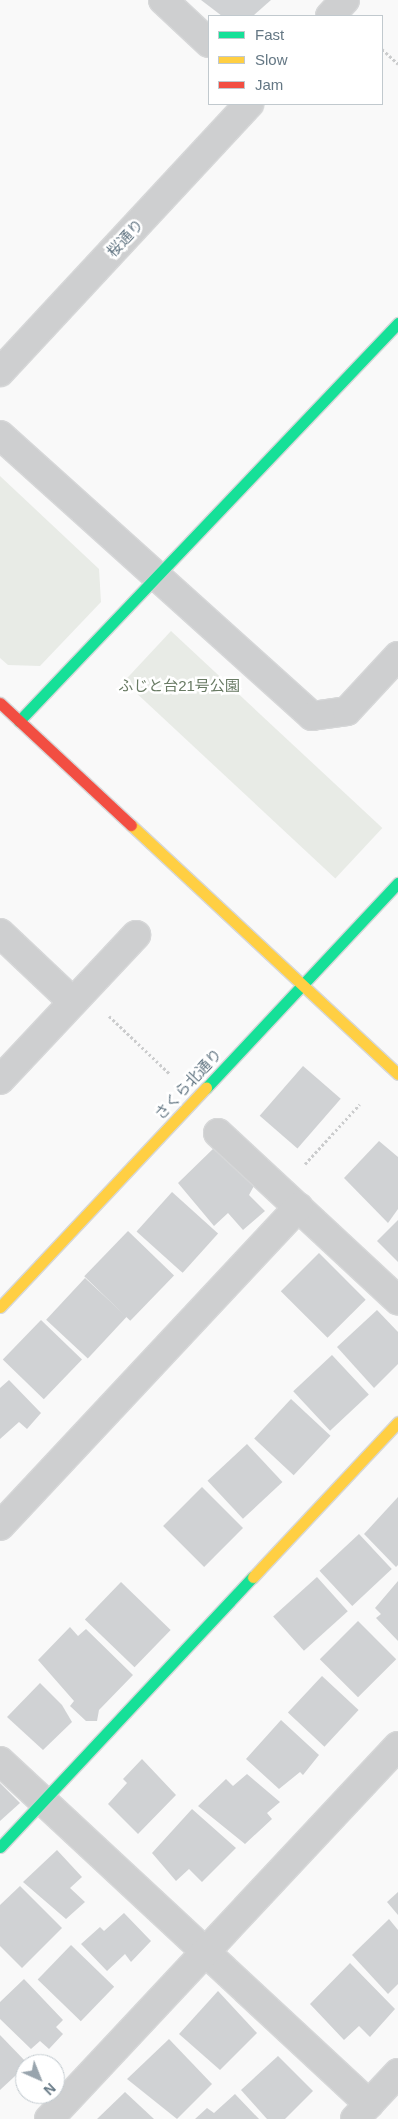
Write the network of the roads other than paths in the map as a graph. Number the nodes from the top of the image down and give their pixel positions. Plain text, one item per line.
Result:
1 (163, 0) edge
2 (345, 0) edge
3 (331, 15) edge
4 (208, 42) edge
5 (248, 105) edge
6 (398, 323) edge
7 (0, 372) edge
8 (0, 435) edge
9 (156, 577) junction
10 (398, 656) edge
11 (0, 704) edge
12 (19, 721) junction
13 (398, 883) edge
14 (0, 933) edge
15 (136, 935) dead end
16 (302, 985) junction
17 (78, 997) junction
18 (398, 1074) edge
19 (0, 1080) edge
20 (218, 1133) dead end
21 (290, 1199) junction
22 (398, 1300) edge
23 (0, 1307) edge
24 (398, 1422) edge
25 (0, 1526) edge
26 (398, 1746) edge
27 (0, 1761) edge
28 (43, 1801) junction
29 (0, 1847) edge
30 (206, 1952) junction
31 (398, 2073) edge
32 (362, 2112) edge
33 (49, 2119) edge

1 - 4 street
2 - 3 street
5 - 7 street, 桜通り
6 - 9 street
8 - 9 street
9 - 10 street
9 - 12 street
11 - 12 street
12 - 16 street
13 - 16 street, さくら北通り
14 - 17 street
15 - 17 street
16 - 18 street
16 - 23 street, さくら北通り
17 - 19 street
20 - 21 street
21 - 22 street
21 - 25 street
24 - 28 street
26 - 30 street
27 - 28 street
28 - 29 street
28 - 30 street
30 - 32 street
30 - 33 street
31 - 32 street

